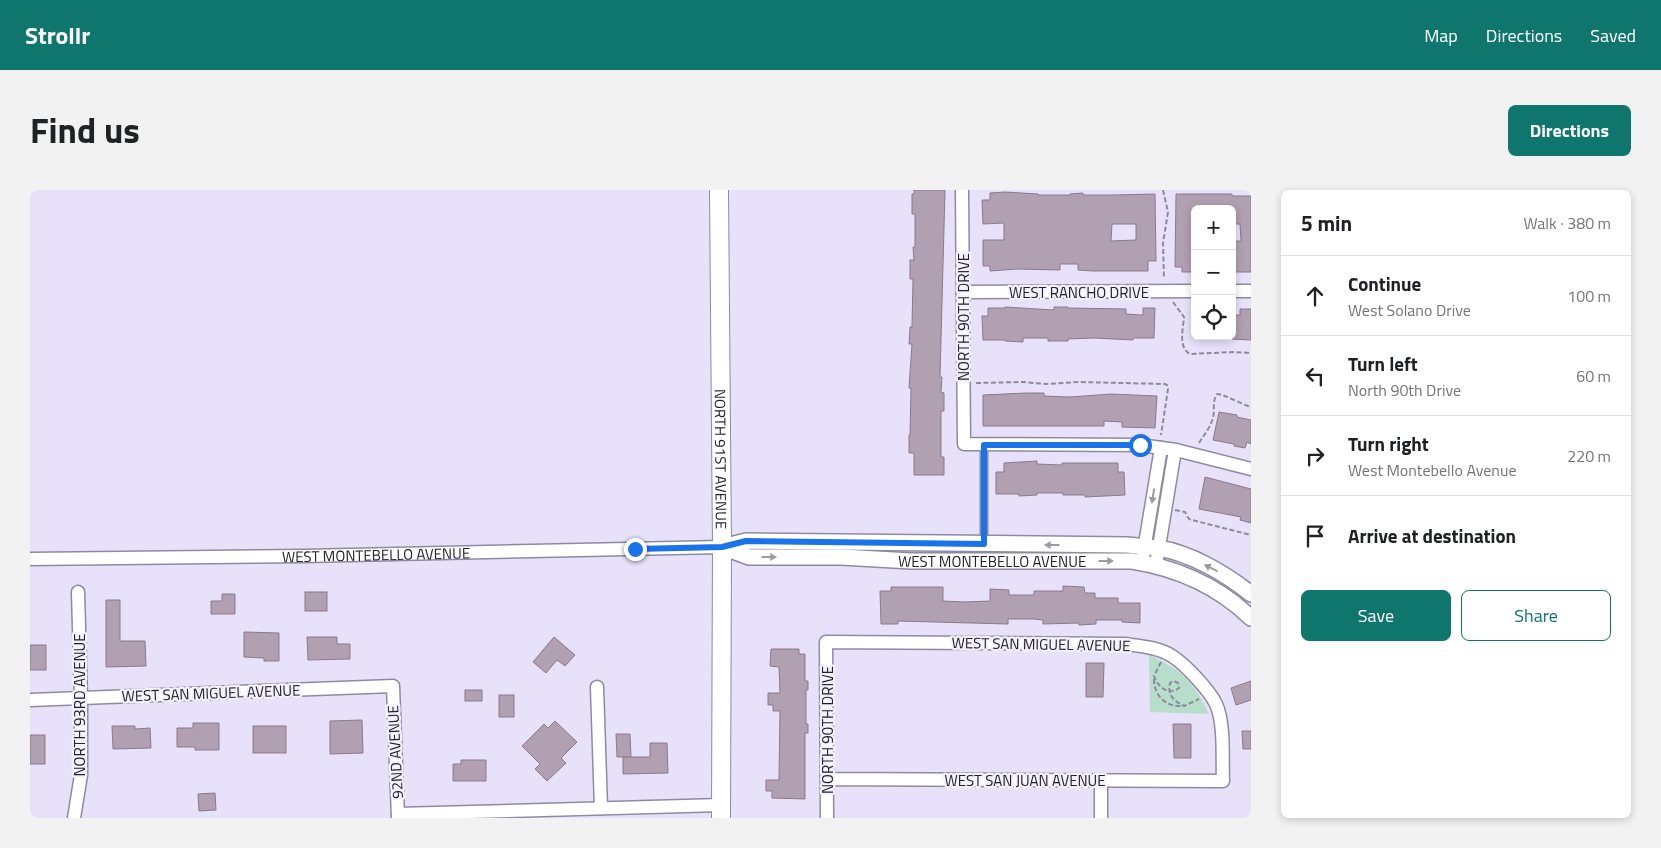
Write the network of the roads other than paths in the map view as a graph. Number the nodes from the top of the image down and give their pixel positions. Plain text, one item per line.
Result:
1 (719, 190) edge
2 (962, 190) edge
3 (1236, 291) edge
4 (1251, 291) edge
5 (963, 292) junction
6 (1191, 292) edge
7 (984, 445) junction
8 (1154, 447) junction
9 (1180, 451) junction
10 (1251, 469) edge
11 (984, 544) junction
12 (722, 547) junction
13 (1152, 548) junction
14 (30, 559) edge
15 (1149, 564) junction
16 (78, 592) dead end
17 (1251, 594) edge
18 (1251, 618) edge
19 (826, 642) joint
20 (392, 686) joint
21 (597, 687) dead end
22 (81, 698) junction
23 (30, 700) edge
24 (827, 779) junction
25 (1101, 780) junction
26 (1223, 781) joint
27 (601, 808) junction
28 (721, 811) edge
29 (398, 816) edge
30 (74, 818) edge
31 (827, 818) edge
32 (1101, 818) edge

1 - 12 main road, NORTH 91ST AVENUE
2 - 5 street, NORTH 90TH DRIVE
3 - 4 street
5 - 6 street, WEST RANCHO DRIVE
5 - 7 street, NORTH 90TH DRIVE
7 - 8 street
7 - 11 lane
8 - 9 street
8 -> 13 street
9 - 10 street
9 - 13 street
11 - 12 street, WEST MONTEBELLO AVENUE
13 -> 11 street, WEST MONTEBELLO AVENUE
12 - 14 street, WEST MONTEBELLO AVENUE
12 -> 15 street, WEST MONTEBELLO AVENUE
12 - 28 main road, NORTH 91ST AVENUE
13 - 15 street
17 -> 13 street, WEST MONTEBELLO AVENUE
15 - 18 street, WEST MONTEBELLO AVENUE
16 - 22 street, NORTH 93RD AVENUE
19 - 24 street, NORTH 90TH DRIVE
19 - 26 street, WEST SAN MIGUEL AVENUE
20 - 22 street, WEST SAN MIGUEL AVENUE
20 - 29 street, 92ND AVENUE
21 - 27 street
22 - 23 street, WEST SAN MIGUEL AVENUE
22 - 30 street, NORTH 93RD AVENUE
24 - 25 street, WEST SAN JUAN AVENUE
24 - 31 street, NORTH 90TH DRIVE
25 - 26 street, WEST SAN JUAN AVENUE
25 - 32 street
27 - 28 street
27 - 29 street

